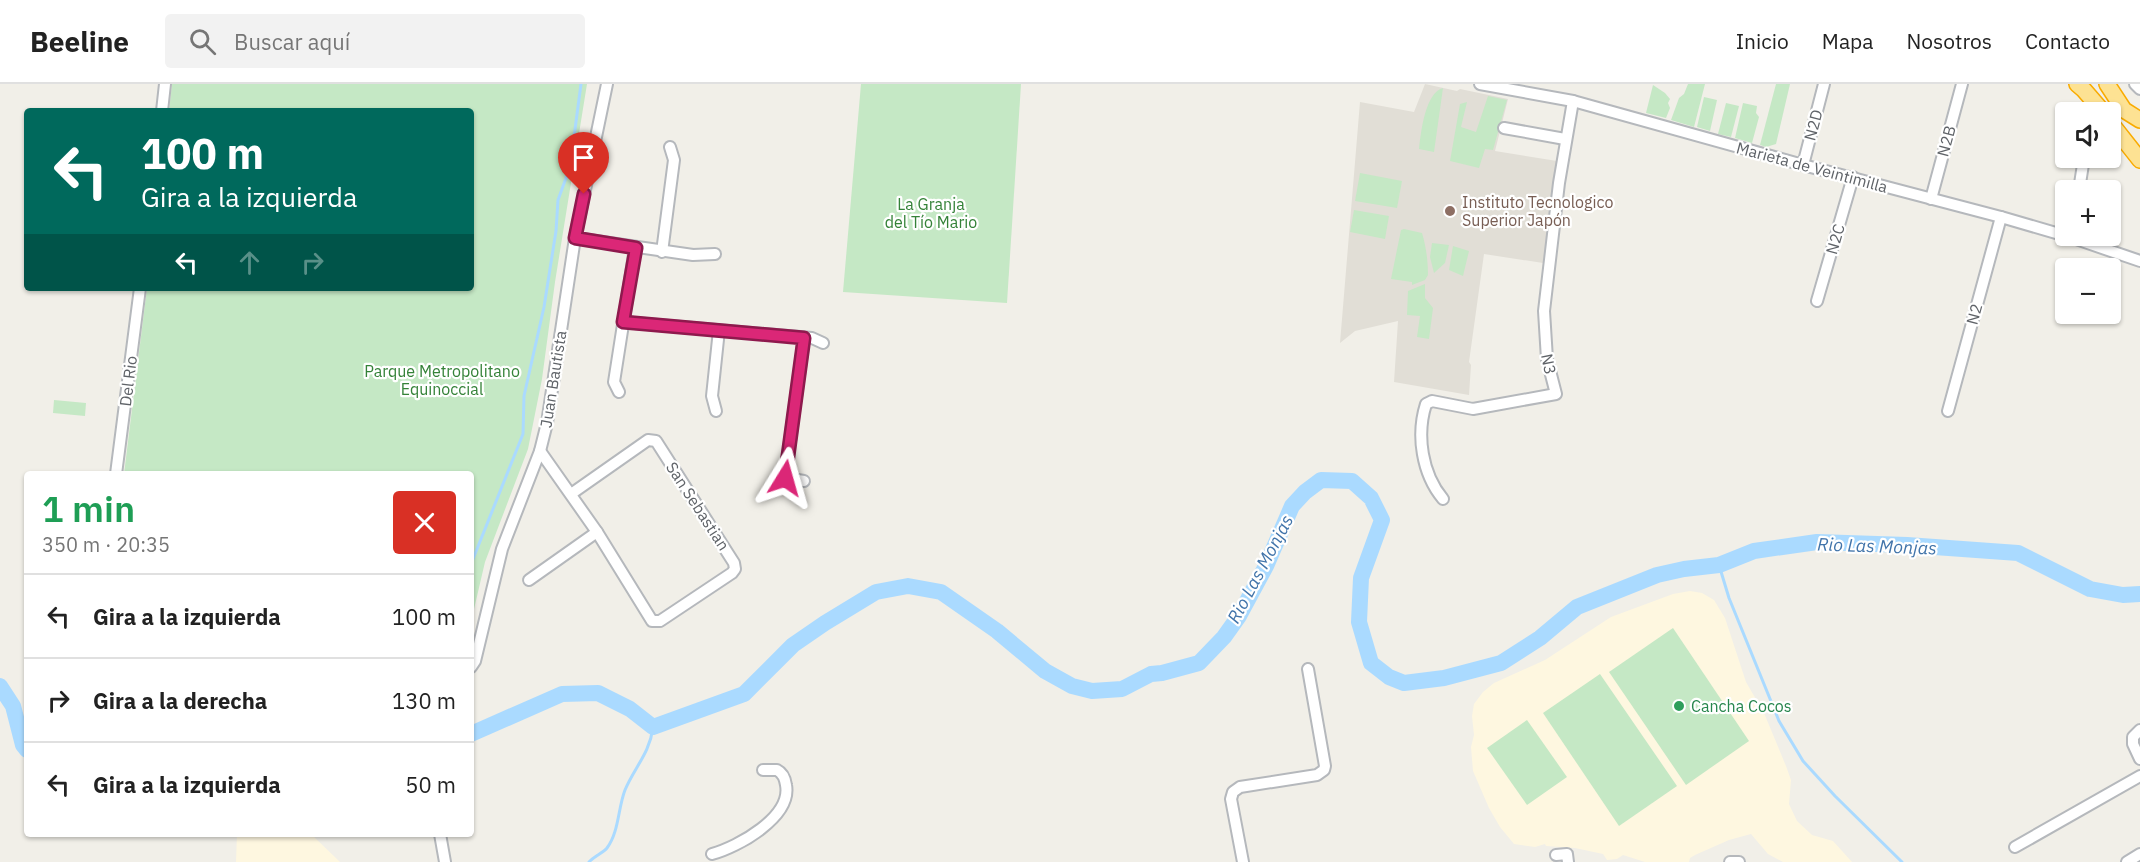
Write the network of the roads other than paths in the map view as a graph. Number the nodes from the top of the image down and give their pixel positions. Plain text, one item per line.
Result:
1 (165, 84) edge
2 (607, 84) edge
3 (1480, 84) edge
4 (1824, 84) edge
5 (1962, 84) edge
6 (2077, 84) edge
7 (2107, 84) edge
8 (2135, 84) edge
9 (2140, 89) edge
10 (1573, 101) junction
11 (2094, 102) edge
12 (162, 108) edge
13 (2140, 120) edge
14 (1504, 128) dead end
15 (2121, 136) edge
16 (1565, 139) junction
17 (670, 147) dead end
18 (2140, 147) edge
19 (2140, 160) edge
20 (1803, 165) junction
21 (1853, 177) junction
22 (1931, 199) junction
23 (2001, 217) junction
24 (2055, 232) edge
25 (575, 238) junction
26 (2098, 246) edge
27 (636, 248) junction
28 (662, 252) junction
29 (715, 254) dead end
30 (2140, 261) edge
31 (140, 291) edge
32 (1817, 301) dead end
33 (623, 322) junction
34 (719, 330) junction
35 (804, 338) junction
36 (823, 343) dead end
37 (619, 392) dead end
38 (716, 411) dead end
39 (1948, 411) dead end
40 (540, 451) junction
41 (116, 471) edge
42 (804, 481) dead end
43 (572, 494) junction
44 (1443, 499) dead end
45 (597, 532) junction
46 (529, 580) dead end
47 (474, 660) edge
48 (1308, 669) dead end
49 (2140, 730) edge
50 (2140, 759) edge
51 (763, 770) dead end
52 (2140, 776) edge
53 (441, 837) edge
54 (2015, 847) dead end
55 (712, 854) dead end
56 (2140, 854) edge
57 (1556, 855) dead end
58 (445, 862) edge
59 (1243, 862) edge
60 (1568, 862) edge
61 (1730, 862) edge
62 (1739, 862) edge
63 (2127, 862) edge

1 - 12 street
2 - 25 street, Juan Bautista
3 - 10 street, Marieta de Veintimilla
4 - 20 street, N2D
5 - 22 street, N2B
6 - 11 highway
7 - 13 highway
8 - 9 street
10 - 16 street, N3
10 - 20 street, Marieta de Veintimilla
14 - 16 street
15 - 19 highway
16 - 44 street, N3
17 - 28 street
18 - 19 highway
20 - 21 street, Marieta de Veintimilla
21 - 22 street, Marieta de Veintimilla
21 - 32 street, N2C
22 - 23 street, Marieta de Veintimilla
23 - 24 street, Marieta de Veintimilla
23 - 39 street, N2
25 - 27 street
25 - 40 street, Juan Bautista
26 - 30 street, Marieta de Veintimilla
27 - 28 street
27 - 33 street
28 - 29 street
31 - 41 street, Del Rio
33 - 34 street
33 - 37 street
34 - 35 street
34 - 38 street
35 - 36 street
35 - 42 street
40 - 43 street, San Sebastian
40 - 47 street, Juan Bautista
43 - 45 street, San Sebastian
43 - 45 street, San Sebastian
45 - 46 street
48 - 59 street
49 - 50 street
51 - 55 street
52 - 54 street
53 - 58 street
56 - 63 street
57 - 60 street
61 - 62 street

